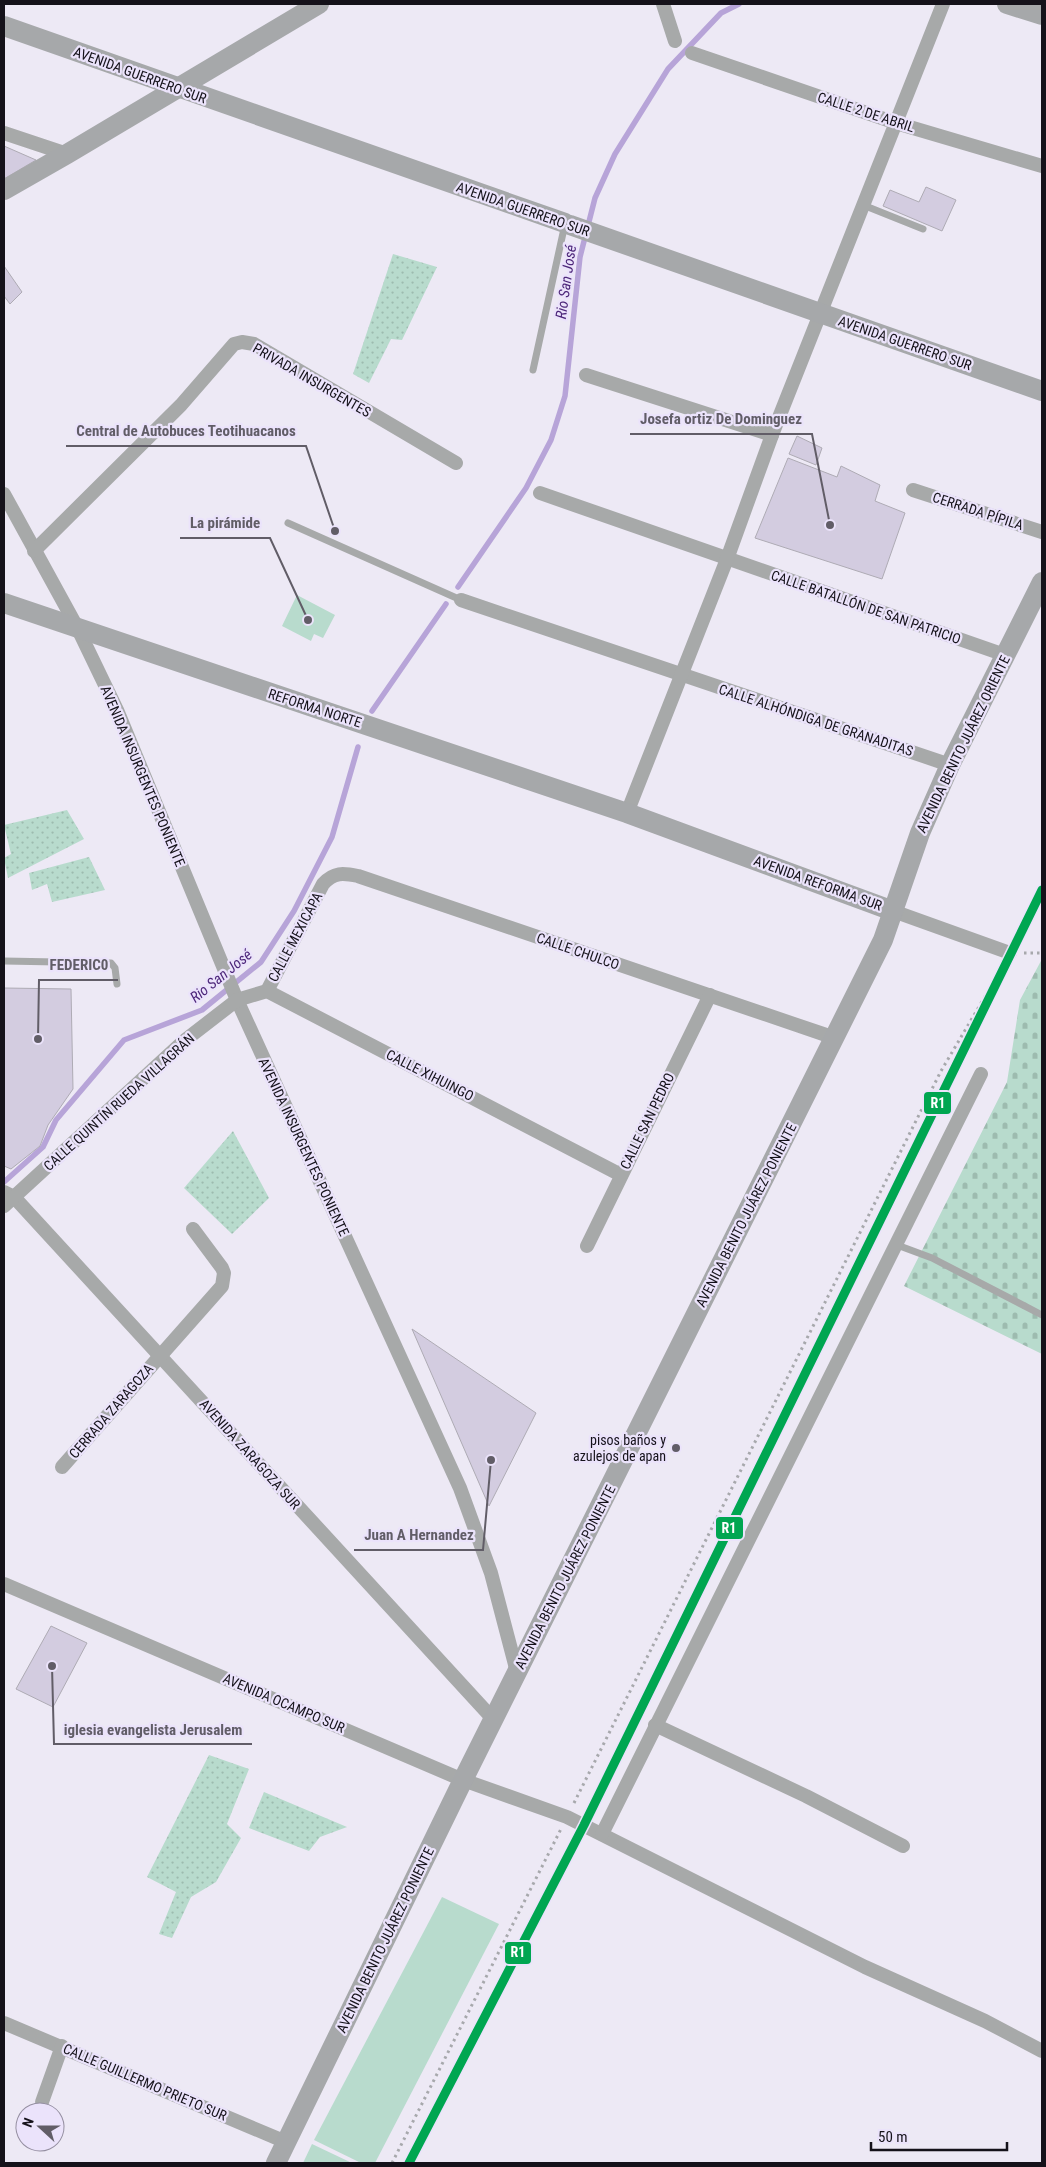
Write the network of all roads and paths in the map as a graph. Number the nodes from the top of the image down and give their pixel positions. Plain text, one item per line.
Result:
1 (319, 4) edge
2 (663, 4) edge
3 (943, 4) edge
4 (1007, 4) edge
5 (293, 11) edge
6 (1042, 16) edge
7 (4, 26) edge
8 (675, 41) dead end
9 (692, 53) dead end
10 (175, 88) junction
11 (896, 123) junction
12 (4, 133) edge
13 (67, 154) junction
14 (1042, 166) edge
15 (4, 190) edge
16 (863, 205) junction
17 (568, 224) junction
18 (923, 228) dead end
19 (821, 314) junction
20 (533, 370) dead end
21 (586, 375) dead end
22 (1042, 391) edge
23 (772, 435) junction
24 (456, 463) dead end
25 (913, 490) dead end
26 (540, 493) dead end
27 (4, 494) edge
28 (288, 523) dead end
29 (1042, 532) edge
30 (34, 551) junction
31 (727, 559) junction
32 (1042, 582) edge
33 (461, 600) joint
34 (4, 603) edge
35 (77, 628) junction
36 (1005, 655) junction
37 (682, 676) junction
38 (950, 765) junction
39 (627, 813) junction
40 (323, 884) joint
41 (893, 911) junction
42 (1010, 953) joint
43 (4, 961) edge
44 (117, 984) dead end
45 (267, 991) junction
46 (710, 996) junction
47 (236, 997) junction
48 (835, 1038) junction
49 (981, 1074) dead end
50 (620, 1175) junction
51 (7, 1198) edge
52 (193, 1229) dead end
53 (897, 1245) junction
54 (587, 1246) dead end
55 (1042, 1315) edge
56 (160, 1356) junction
57 (62, 1467) dead end
58 (4, 1584) edge
59 (517, 1672) junction
60 (494, 1720) junction
61 (655, 1725) junction
62 (464, 1780) junction
63 (567, 1817) junction
64 (602, 1834) junction
65 (903, 1846) dead end
66 (4, 2022) edge
67 (62, 2046) junction
68 (1042, 2051) edge
69 (42, 2102) dead end
70 (286, 2142) junction
71 (276, 2163) edge
72 (392, 2163) edge

1 - 5 main road
2 - 8 street
3 - 11 street
4 - 6 main road
5 - 10 main road
7 - 10 main road, AVENIDA GUERRERO SUR
9 - 11 street, CALLE 2 DE ABRIL
10 - 13 main road
10 - 17 main road, AVENIDA GUERRERO SUR
11 - 14 street, CALLE 2 DE ABRIL
11 - 16 street
12 - 13 street
13 - 15 main road
16 - 18 lane
16 - 19 street
17 - 19 main road, AVENIDA GUERRERO SUR
17 - 20 lane
19 - 22 main road, AVENIDA GUERRERO SUR
19 - 23 street
21 - 23 street
23 - 31 street
24 - 30 street, PRIVADA INSURGENTES
25 - 29 street, CERRADA PÍPILA
26 - 31 street, CALLE BATALLÓN DE SAN PATRICIO
27 - 30 street, AVENIDA INSURGENTES PONIENTE
28 - 33 lane
30 - 35 street, AVENIDA INSURGENTES PONIENTE
31 - 36 street, CALLE BATALLÓN DE SAN PATRICIO
31 - 37 street
32 - 36 main road, AVENIDA BENITO JUÁREZ ORIENTE
33 - 37 street, CALLE ALHÓNDIGA DE GRANADITAS
34 - 35 main road, REFORMA NORTE
35 - 39 main road, REFORMA NORTE
35 - 47 street, AVENIDA INSURGENTES PONIENTE
36 - 38 main road, AVENIDA BENITO JUÁREZ ORIENTE
37 - 38 street, CALLE ALHÓNDIGA DE GRANADITAS
37 - 39 street
38 - 41 main road, AVENIDA BENITO JUÁREZ ORIENTE
39 - 41 main road, AVENIDA REFORMA SUR
40 - 45 street, CALLE MEXICAPA
40 - 46 street, CALLE CHULCO
41 - 42 street, AVENIDA REFORMA SUR
41 - 48 main road, AVENIDA BENITO JUÁREZ PONIENTE
42 - 63 path
43 - 44 lane
45 - 47 street
45 - 50 street, CALLE XIHUINGO
46 - 48 street, CALLE CHULCO
46 - 50 street, CALLE SAN PEDRO
47 - 51 street, CALLE QUINTÍN RUEDA VILLAGRÁN
47 - 59 street, AVENIDA INSURGENTES PONIENTE
48 - 59 main road, AVENIDA BENITO JUÁREZ PONIENTE
49 - 53 street
50 - 54 street, CALLE SAN PEDRO
51 - 56 street, AVENIDA ZARAGOZA SUR
52 - 56 street, CERRADA ZARAGOZA
53 - 55 lane
53 - 61 street
56 - 57 street, CERRADA ZARAGOZA
56 - 60 street, AVENIDA ZARAGOZA SUR
58 - 62 street, AVENIDA OCAMPO SUR
59 - 60 main road, AVENIDA BENITO JUÁREZ PONIENTE
60 - 62 main road, AVENIDA BENITO JUÁREZ PONIENTE
61 - 64 street
61 - 65 street
62 - 63 street, AVENIDA OCAMPO SUR
62 - 70 main road, AVENIDA BENITO JUÁREZ PONIENTE
63 - 64 street, AVENIDA OCAMPO SUR
63 - 72 path
64 - 68 street, AVENIDA OCAMPO SUR
66 - 67 street, CALLE GUILLERMO PRIETO SUR
67 - 69 street
67 - 70 street, CALLE GUILLERMO PRIETO SUR
70 - 71 main road, AVENIDA BENITO JUÁREZ PONIENTE

